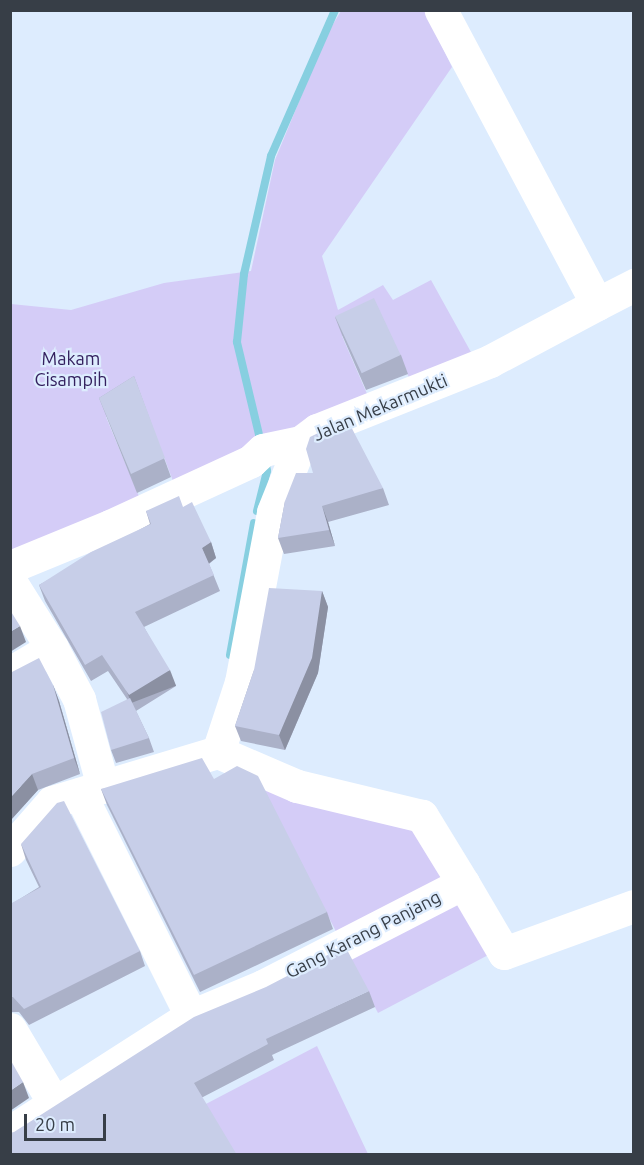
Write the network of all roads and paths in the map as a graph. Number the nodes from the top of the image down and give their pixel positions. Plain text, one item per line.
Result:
1 (441, 10) edge
2 (633, 285) edge
3 (597, 304) junction
4 (301, 442) junction
5 (10, 567) edge
6 (10, 581) edge
7 (52, 648) junction
8 (13, 672) edge
9 (218, 752) junction
10 (92, 790) junction
11 (10, 850) edge
12 (463, 883) junction
13 (633, 906) edge
14 (191, 1016) junction
15 (10, 1029) edge
16 (54, 1103) junction
17 (10, 1132) edge

1 - 3 street
2 - 3 street, Jalan Mekarmukti
3 - 4 street, Jalan Mekarmukti
4 - 5 street
4 - 9 street, Jalan Mekarmukti
6 - 7 street
7 - 8 street
7 - 10 street
9 - 10 street
9 - 12 street, Gang Karang Panjang
10 - 11 street
10 - 14 street
12 - 13 street
12 - 14 street, Gang Karang Panjang
14 - 16 street, Gang Karang Panjang
15 - 16 street
16 - 17 street, Gang Karang Panjang

